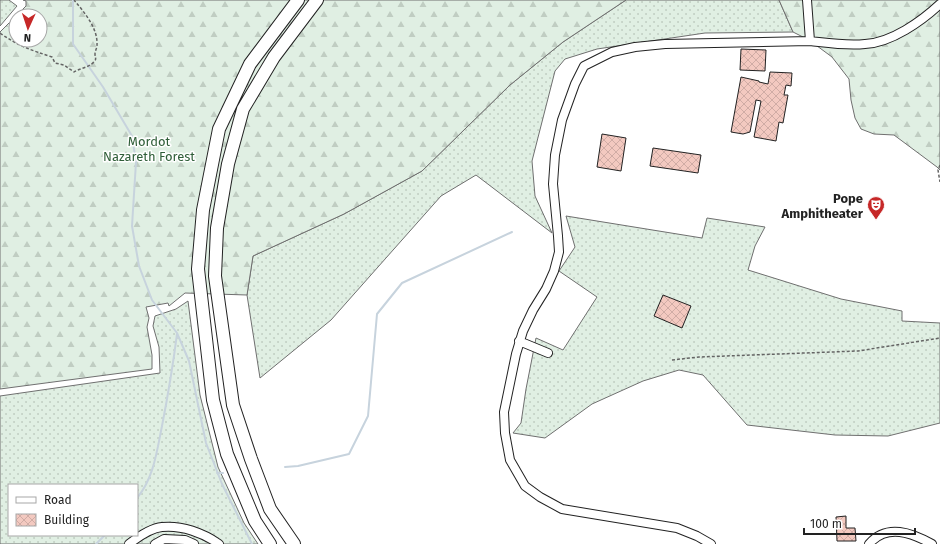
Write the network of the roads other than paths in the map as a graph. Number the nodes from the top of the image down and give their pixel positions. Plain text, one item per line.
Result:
1 (298, 0) edge
2 (317, 0) edge
3 (808, 0) edge
4 (940, 4) edge
5 (810, 41) junction
6 (520, 341) junction
7 (548, 353) dead end
8 (129, 544) edge
9 (155, 544) edge
10 (194, 544) edge
11 (218, 544) edge
12 (270, 544) edge
13 (294, 544) edge
14 (711, 544) edge
15 (869, 544) edge
16 (932, 544) edge

1 - 12 highway
2 - 13 highway
3 - 5 street
4 - 5 street
5 - 6 street
6 - 7 street
6 - 14 street
8 - 11 street
9 - 10 street
15 - 16 street

